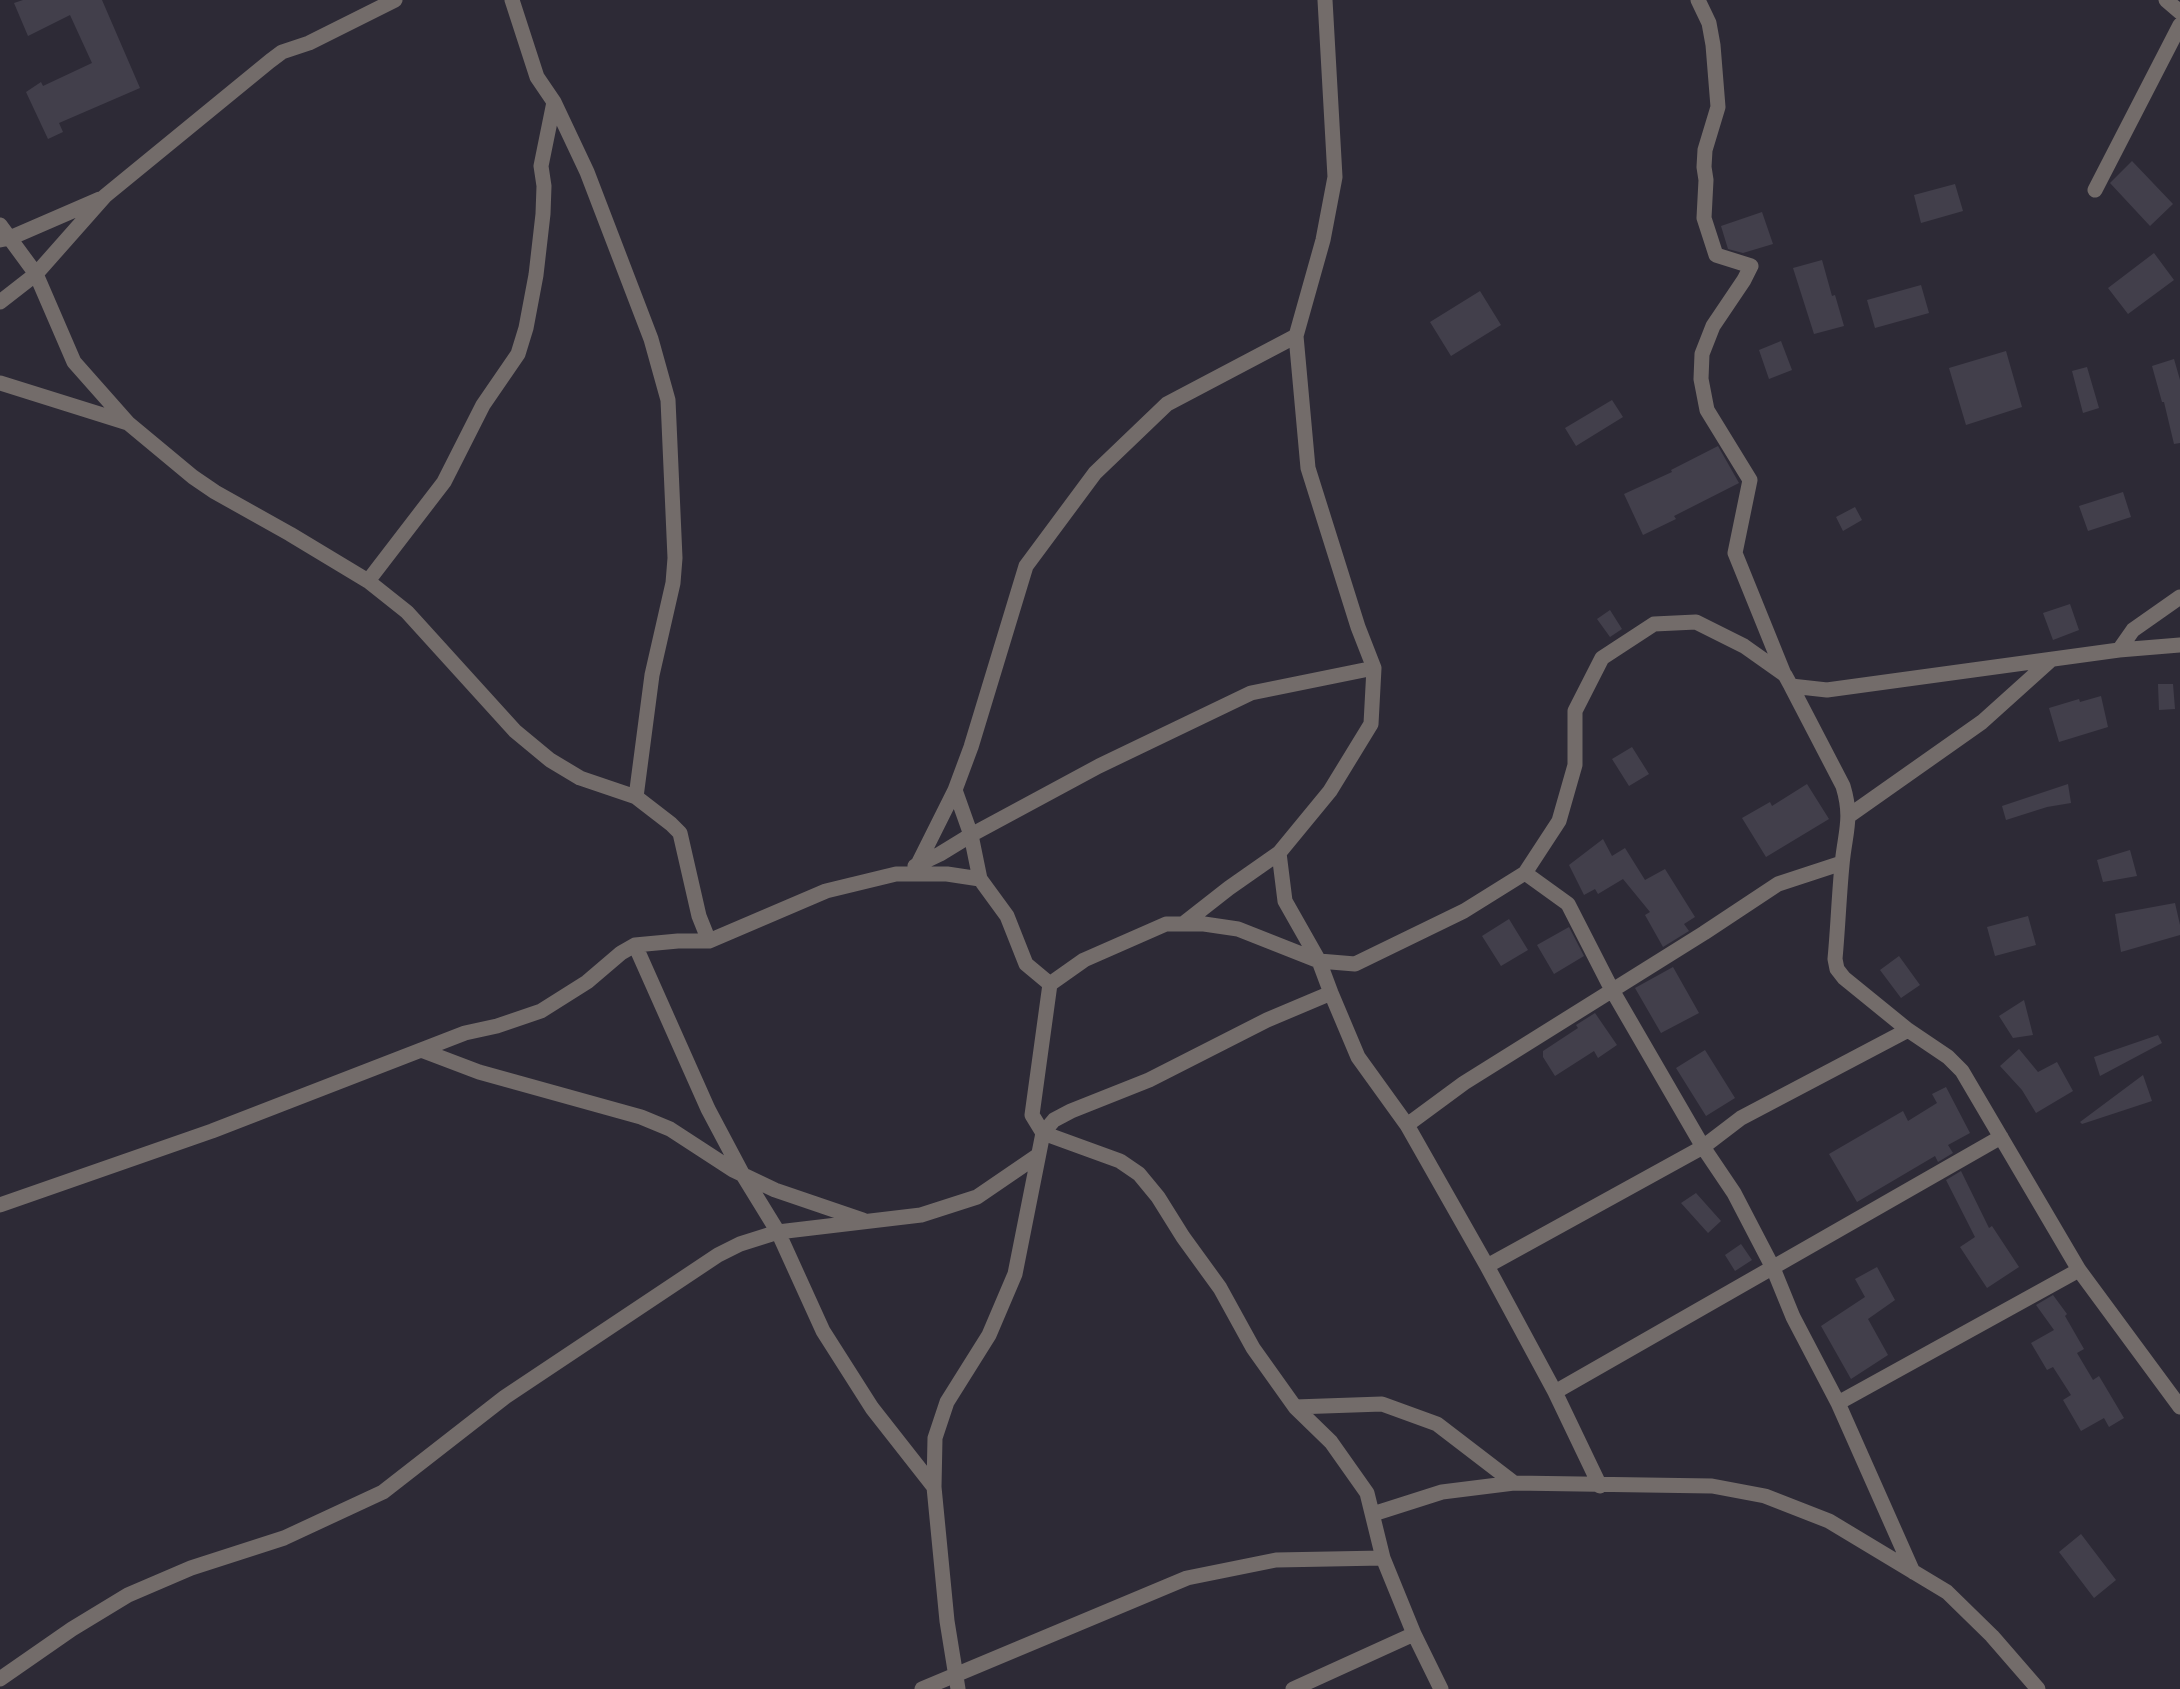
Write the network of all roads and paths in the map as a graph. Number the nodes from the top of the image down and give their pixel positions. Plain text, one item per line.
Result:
1 (396, 0) edge
2 (512, 0) edge
3 (1325, 0) edge
4 (1698, 0) edge
5 (2166, 0) edge
6 (2180, 12) edge
7 (2180, 26) edge
8 (554, 102) junction
9 (2095, 190) dead end
10 (105, 196) junction
11 (0, 225) edge
12 (5, 239) edge
13 (36, 274) junction
14 (0, 302) edge
15 (1296, 336) junction
16 (0, 383) edge
17 (128, 423) junction
18 (368, 581) junction
19 (2180, 597) edge
20 (2180, 645) edge
21 (2119, 650) junction
22 (2052, 659) junction
23 (1374, 668) junction
24 (1788, 681) junction
25 (955, 790) junction
26 (636, 797) junction
27 (1850, 815) junction
28 (970, 835) junction
29 (1279, 853) junction
30 (1842, 863) junction
31 (918, 864) junction
32 (1525, 873) junction
33 (896, 874) junction
34 (980, 879) junction
35 (1183, 924) junction
36 (709, 941) junction
37 (635, 945) junction
38 (1319, 961) junction
39 (1050, 984) junction
40 (1612, 990) junction
41 (1330, 993) junction
42 (1908, 1030) junction
43 (422, 1050) junction
44 (1407, 1125) junction
45 (1043, 1133) junction
46 (2001, 1137) junction
47 (1703, 1147) junction
48 (1037, 1156) junction
49 (743, 1175) junction
50 (0, 1205) edge
51 (866, 1221) junction
52 (778, 1232) junction
53 (1487, 1266) junction
54 (1773, 1268) junction
55 (2079, 1270) junction
56 (1555, 1392) junction
57 (1838, 1403) junction
58 (1295, 1407) junction
59 (2180, 1407) edge
60 (1514, 1483) junction
61 (1600, 1486) junction
62 (934, 1487) junction
63 (1373, 1514) junction
64 (1383, 1558) junction
65 (1913, 1572) junction
66 (1414, 1634) junction
67 (0, 1679) edge
68 (957, 1682) edge
69 (922, 1689) edge
70 (1293, 1689) edge
71 (1441, 1689) edge
72 (2038, 1689) edge

1 - 10 street
2 - 8 street
3 - 15 street
4 - 24 street
5 - 6 street
7 - 9 street
8 - 18 street
8 - 26 street
10 - 12 street
10 - 13 street
11 - 12 street
12 - 13 street
13 - 14 street
13 - 17 street
15 - 23 street
15 - 25 street
16 - 17 street
17 - 18 street
18 - 26 street
19 - 21 street
20 - 21 street
21 - 22 street
22 - 24 street
22 - 27 street
23 - 28 street
23 - 29 street
24 - 27 street
24 - 32 street
25 - 28 street
25 - 31 street
26 - 36 street
27 - 30 street
28 - 31 street
28 - 34 street
29 - 35 street
29 - 38 street
30 - 40 street
30 - 42 street
31 - 33 street
32 - 38 street
32 - 40 street
33 - 34 street
33 - 36 street
34 - 39 street
35 - 38 street
35 - 39 street
36 - 37 street
37 - 43 street
37 - 49 street
38 - 41 street
39 - 45 street
40 - 44 street
40 - 47 street
41 - 44 street
41 - 45 street
42 - 46 street
42 - 47 street
43 - 49 street
43 - 50 street
44 - 53 street
45 - 48 street
45 - 58 street
46 - 54 street
46 - 55 street
47 - 53 street
47 - 54 street
48 - 51 street
48 - 62 street
49 - 51 street
49 - 52 street
51 - 52 street
52 - 62 street
52 - 67 street
53 - 56 street
54 - 56 street
54 - 57 street
55 - 57 street
55 - 59 street
56 - 61 street
57 - 65 street
58 - 60 street
58 - 63 street
60 - 61 street
60 - 63 street
61 - 65 street
62 - 68 street
63 - 64 street
64 - 66 street
64 - 68 street
65 - 72 street
66 - 70 street
66 - 71 street
68 - 69 street

